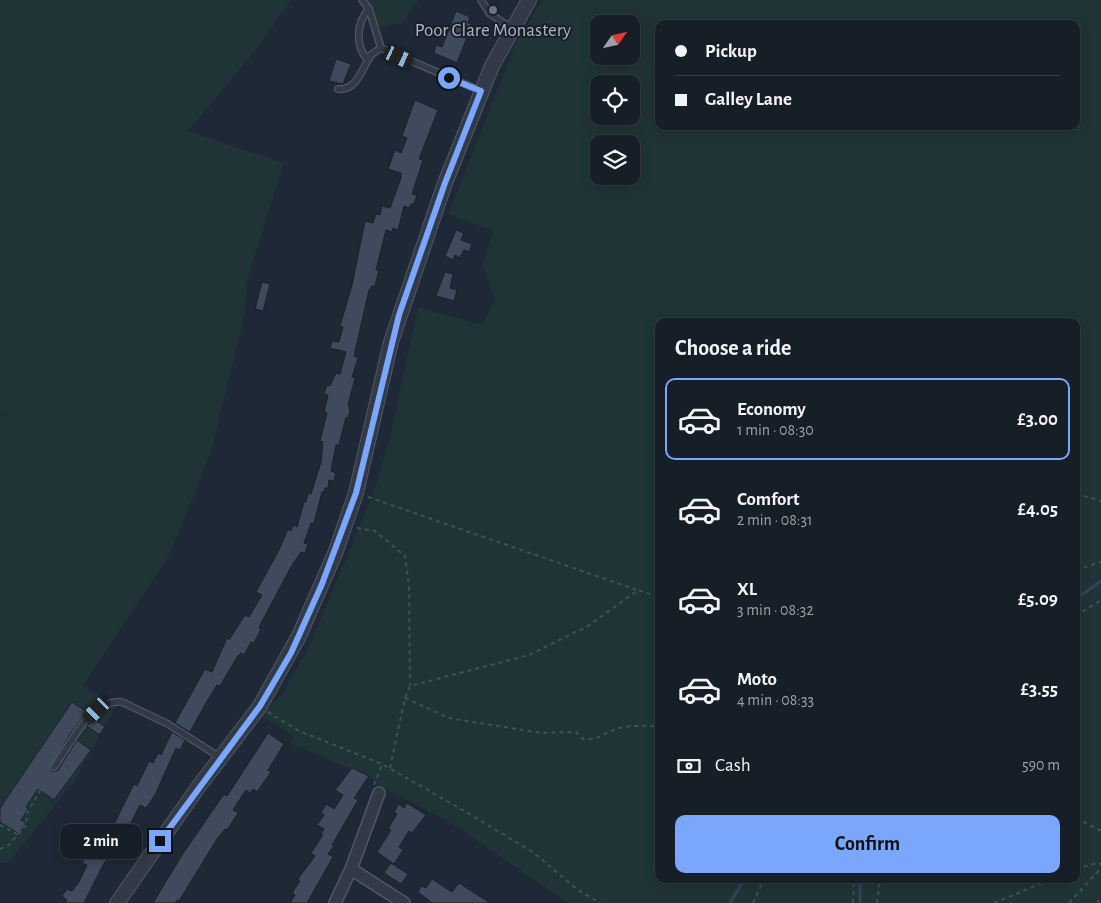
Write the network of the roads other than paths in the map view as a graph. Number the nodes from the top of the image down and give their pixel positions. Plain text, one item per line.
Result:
1 (362, 0) edge
2 (481, 0) edge
3 (528, 0) edge
4 (368, 9) junction
5 (512, 28) junction
6 (381, 48) junction
7 (368, 60) junction
8 (338, 89) dead end
9 (481, 91) junction
10 (221, 758) junction
11 (54, 767) road end
12 (379, 793) road end
13 (351, 868) junction
14 (117, 903) edge
15 (335, 903) edge
16 (404, 903) edge

1 - 4 lane
2 - 5 lane
3 - 5 street
4 - 6 lane
4 - 7 lane
5 - 9 street
6 - 7 lane
6 - 9 lane
7 - 8 lane
9 - 10 street
10 - 11 lane
10 - 14 street
12 - 13 street
13 - 15 street
13 - 16 street

